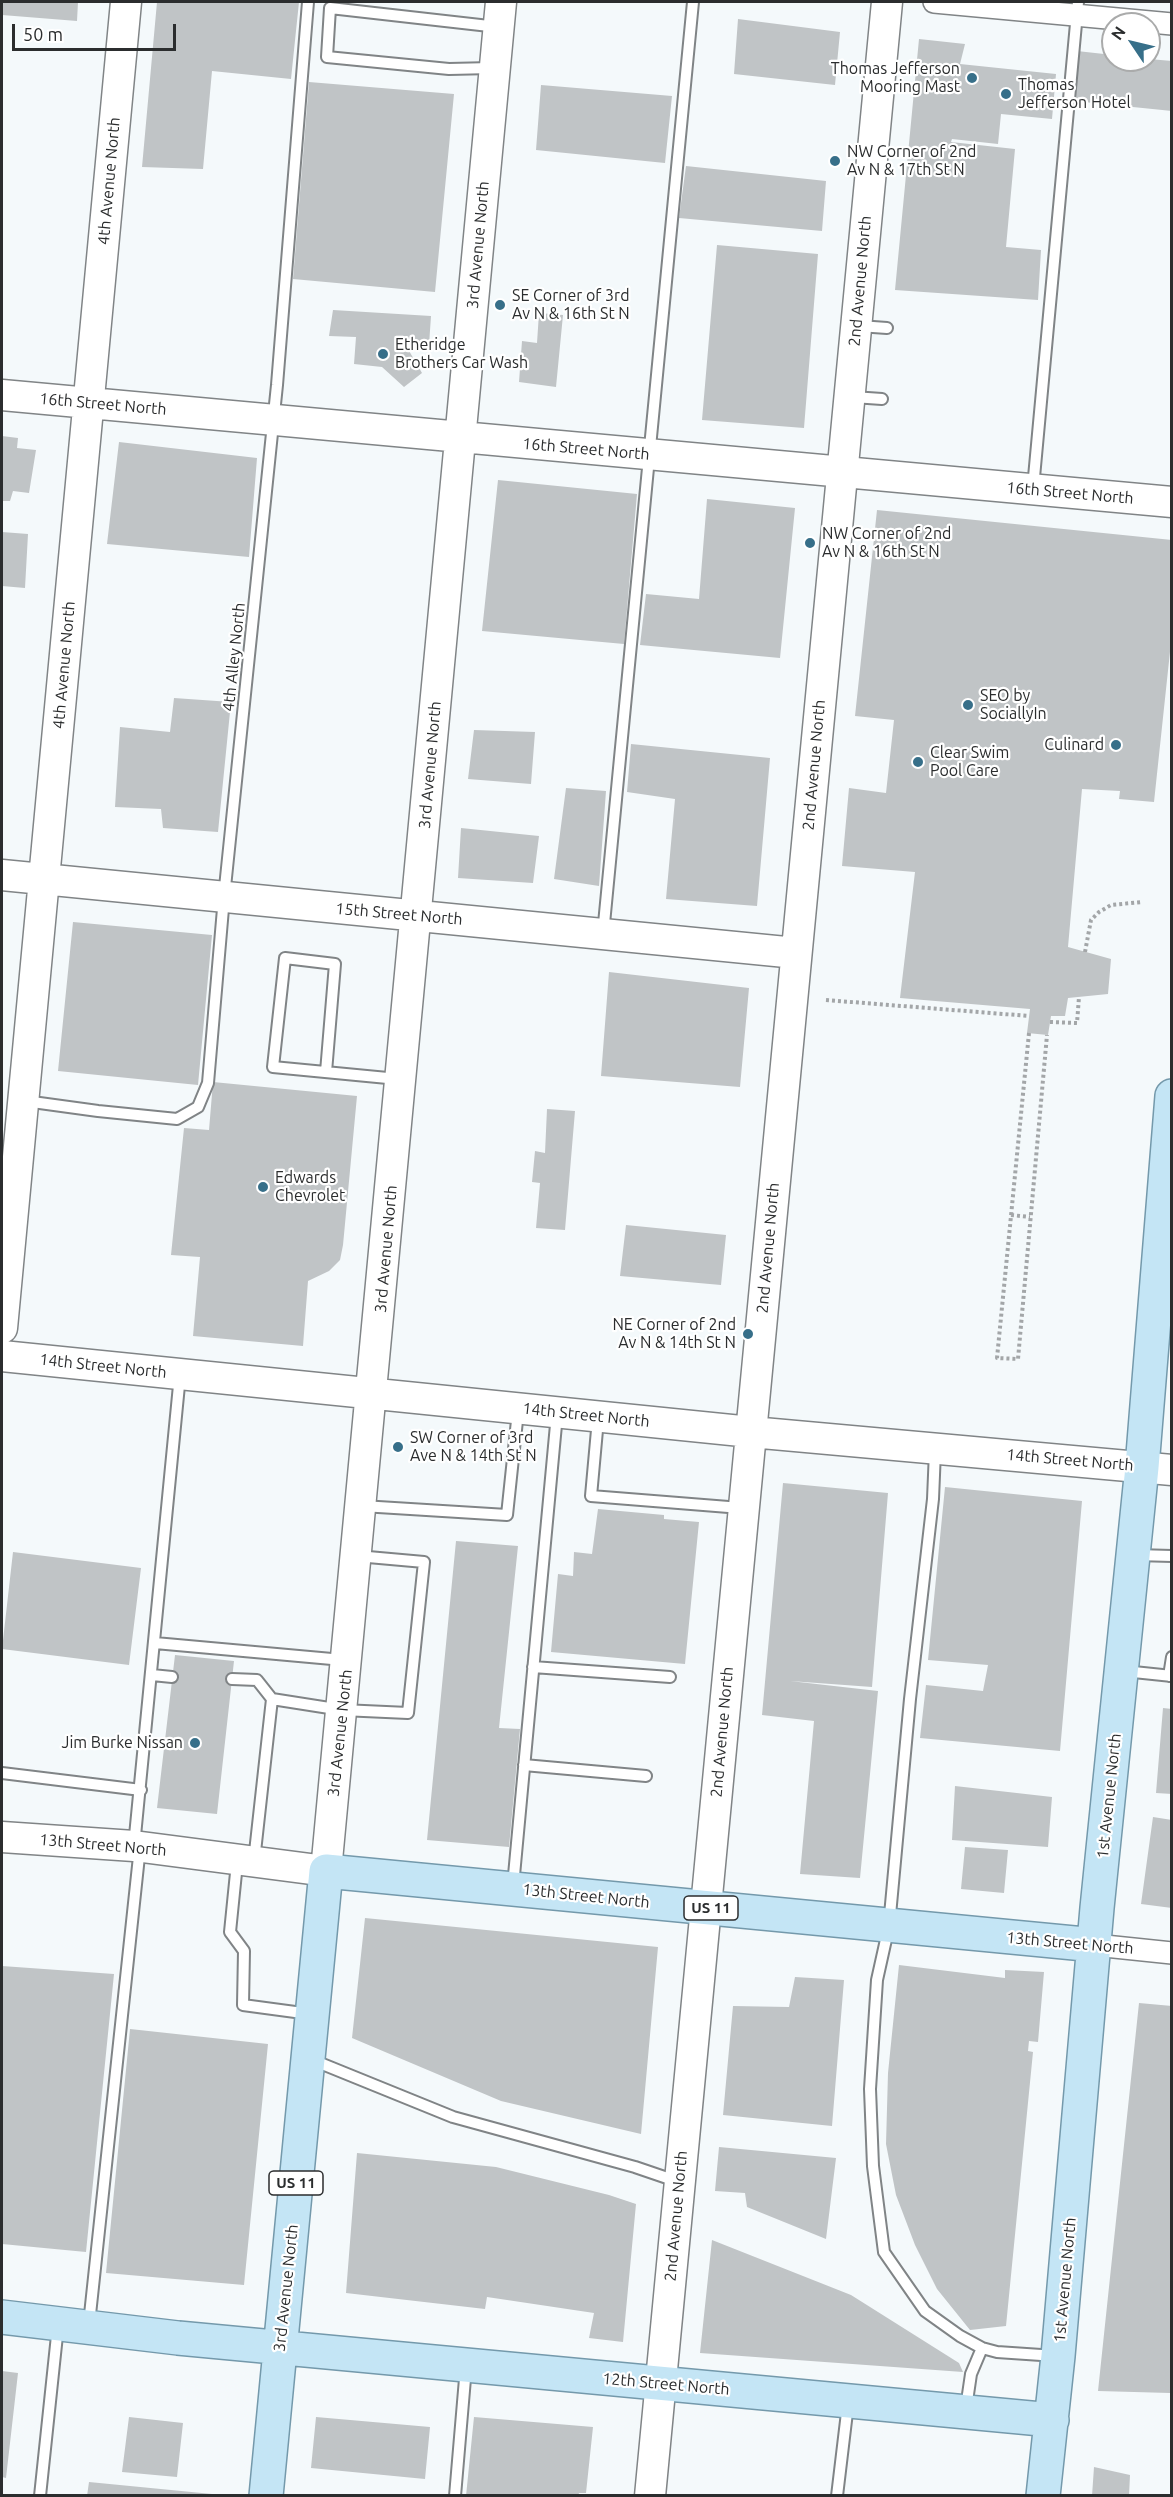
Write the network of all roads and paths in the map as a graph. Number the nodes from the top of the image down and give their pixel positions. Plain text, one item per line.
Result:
1 (126, 2) edge
2 (308, 2) edge
3 (693, 2) edge
4 (887, 2) edge
5 (934, 2) edge
6 (1078, 8) edge
7 (500, 14) edge
8 (1172, 24) edge
9 (495, 68) junction
10 (856, 326) junction
11 (887, 328) dead end
12 (2, 395) edge
13 (849, 396) junction
14 (882, 399) dead end
15 (88, 402) junction
16 (274, 420) junction
17 (460, 437) junction
18 (650, 454) junction
19 (842, 471) junction
20 (1032, 489) junction
21 (1172, 502) edge
22 (2, 875) edge
23 (44, 879) junction
24 (224, 897) junction
25 (1142, 902) dead end
26 (417, 916) junction
27 (603, 934) junction
28 (1084, 952) dead end
29 (796, 953) junction
30 (1079, 997) dead end
31 (826, 1000) dead end
32 (1029, 1016) dead end
33 (1050, 1022) dead end
34 (1029, 1033) dead end
35 (1047, 1035) dead end
36 (326, 1072) junction
37 (402, 1080) junction
38 (1172, 1096) edge
39 (23, 1100) junction
40 (9, 1168) edge
41 (1011, 1215) junction
42 (1030, 1217) junction
43 (2, 1328) edge
44 (2, 1356) edge
45 (181, 1373) junction
46 (373, 1393) junction
47 (519, 1408) junction
48 (557, 1412) junction
49 (598, 1416) junction
50 (751, 1432) junction
51 (935, 1448) junction
52 (1157, 1468) edge
53 (362, 1506) junction
54 (744, 1508) junction
55 (1133, 1555) junction
56 (357, 1556) junction
57 (1172, 1556) edge
58 (155, 1643) junction
59 (1172, 1657) edge
60 (347, 1661) junction
61 (533, 1667) junction
62 (1121, 1671) junction
63 (152, 1675) junction
64 (1170, 1676) edge
65 (172, 1677) dead end
66 (670, 1677) dead end
67 (232, 1679) dead end
68 (272, 1699) junction
69 (342, 1710) junction
70 (524, 1765) junction
71 (2, 1773) edge
72 (646, 1776) dead end
73 (141, 1790) junction
74 (2, 1837) edge
75 (137, 1846) junction
76 (246, 1860) junction
77 (326, 1871) junction
78 (513, 1889) junction
79 (705, 1908) junction
80 (889, 1926) junction
81 (1095, 1945) junction
82 (1172, 1953) edge
83 (312, 2014) junction
84 (308, 2058) junction
85 (680, 2182) junction
86 (2, 2317) edge
87 (74, 2325) junction
88 (280, 2348) junction
89 (982, 2348) junction
90 (1058, 2356) junction
91 (466, 2365) junction
92 (660, 2383) junction
93 (848, 2400) junction
94 (965, 2411) junction
95 (1052, 2420) junction
96 (40, 2496) edge
97 (266, 2496) edge
98 (455, 2496) edge
99 (650, 2496) edge
100 (837, 2496) edge
101 (1043, 2496) edge

1 - 15 street, 4th Avenue North
2 - 16 lane, 4th Alley North
3 - 18 lane
4 - 10 street, 2nd Avenue North
5 - 6 street
6 - 8 street
6 - 20 lane
7 - 9 street, 3rd Avenue North
7 - 9 lane
9 - 17 street, 3rd Avenue North
10 - 11 lane
10 - 13 street, 2nd Avenue North
12 - 15 street, 16th Street North
13 - 14 lane
13 - 19 street, 2nd Avenue North
15 - 16 street, 16th Street North
15 - 23 street, 4th Avenue North
16 - 17 street, 16th Street North
16 - 24 lane, 4th Alley North
17 - 18 street, 16th Street North
17 - 26 street, 3rd Avenue North
18 - 19 street, 16th Street North
18 - 27 lane
19 - 20 street, 16th Street North
19 - 29 street, 2nd Avenue North
20 - 21 street, 16th Street North
22 - 23 street, 15th Street North
23 - 24 street, 15th Street North
23 - 39 street, 4th Avenue North
24 - 26 street, 15th Street North
24 - 39 lane, 4th Alley North
25 - 28 path
26 - 27 street, 15th Street North
26 - 37 street, 3rd Avenue North
27 - 29 street, 15th Street North
29 - 50 street, 2nd Avenue North
30 - 33 path
31 - 32 path
34 - 41 path
35 - 42 path
36 - 36 lane
36 - 37 lane
37 - 46 street, 3rd Avenue North
38 - 52 main road, 1st Avenue North
39 - 40 street, 4th Avenue North
40 - 43 street, 4th Avenue North
41 - 42 path
41 - 42 path
44 - 45 street, 14th Street North
45 - 46 street, 14th Street North
45 - 58 lane
46 - 47 street, 14th Street North
46 - 53 street, 3rd Avenue North
47 - 48 street, 14th Street North
47 - 53 lane
48 - 49 street, 14th Street North
48 - 61 lane
49 - 50 street, 14th Street North
49 - 54 lane
50 - 51 street, 14th Street North
50 - 54 street, 2nd Avenue North
51 - 52 street, 14th Street North
51 - 80 lane
52 - 55 main road, 1st Avenue North
53 - 56 street, 3rd Avenue North
54 - 79 street, 2nd Avenue North
55 - 57 lane
55 - 62 main road, 1st Avenue North
56 - 60 street, 3rd Avenue North
56 - 69 lane
58 - 60 lane
58 - 63 lane
59 - 64 lane
60 - 69 street, 3rd Avenue North
61 - 66 lane
61 - 70 lane
62 - 64 lane
62 - 81 main road, 1st Avenue North
63 - 65 lane
63 - 73 lane
67 - 68 lane
68 - 69 lane
68 - 76 lane
69 - 77 street, 3rd Avenue North
70 - 72 lane
70 - 78 lane
71 - 73 lane
73 - 75 lane
74 - 75 street, 13th Street North
75 - 76 street, 13th Street North
75 - 87 lane
76 - 77 street, 13th Street North
76 - 83 lane
77 - 78 main road, 13th Street North / US 11
77 - 83 main road, 3rd Avenue North / US 11
78 - 79 main road, 13th Street North / US 11
79 - 80 main road, 13th Street North / US 11
79 - 85 street, 2nd Avenue North
80 - 81 main road, 13th Street North / US 11
80 - 89 lane
81 - 82 street, 13th Street North
81 - 90 main road, 1st Avenue North
83 - 84 main road, 3rd Avenue North / US 11
84 - 85 lane
84 - 88 main road, 3rd Avenue North / US 11
85 - 92 street, 2nd Avenue North
86 - 87 main road, 12th Street North
87 - 88 main road, 12th Street North
87 - 96 lane
88 - 91 main road, 12th Street North
88 - 97 main road, 3rd Avenue North / US 11
89 - 90 lane
89 - 94 lane
90 - 95 main road, 1st Avenue North
91 - 92 main road, 12th Street North
91 - 98 lane
92 - 93 main road, 12th Street North
92 - 99 street, 2nd Avenue North
93 - 94 main road, 12th Street North
93 - 100 lane
94 - 95 main road, 12th Street North
95 - 101 main road, 1st Avenue North

